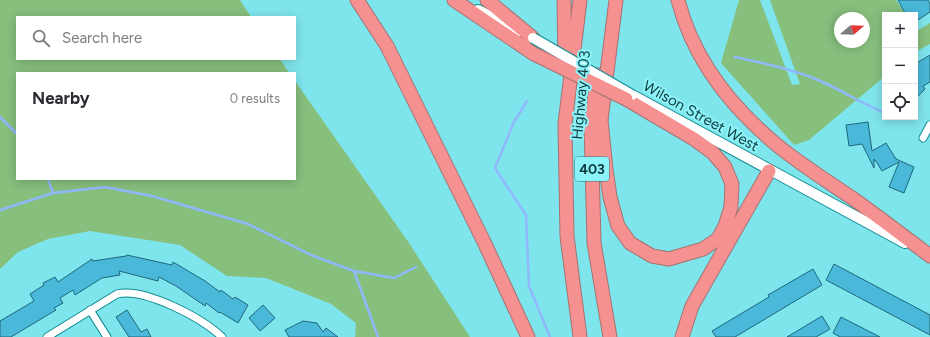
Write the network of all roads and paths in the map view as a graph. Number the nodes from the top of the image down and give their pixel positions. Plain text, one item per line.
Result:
1 (357, 0) edge
2 (454, 0) edge
3 (458, 0) edge
4 (487, 0) edge
5 (564, 0) edge
6 (580, 0) edge
7 (608, 0) edge
8 (616, 0) edge
9 (678, 0) edge
10 (533, 38) junction
11 (629, 97) junction
12 (565, 124) junction
13 (930, 126) edge
14 (923, 138) dead end
15 (769, 171) junction
16 (930, 257) edge
17 (90, 310) junction
18 (47, 337) edge
19 (107, 337) edge
20 (222, 337) edge
21 (528, 337) edge
22 (580, 337) edge
23 (610, 337) edge
24 (682, 337) edge

1 - 21 highway
2 - 11 highway, bridge
3 - 10 main road, Wilson Street West
4 - 10 highway
5 - 12 highway
6 - 12 highway, Highway 403 / 403
7 - 23 highway, Highway 403 / 403
8 - 11 highway
9 - 16 highway
10 - 11 main road, Wilson Street West, bridge
11 - 15 main road, Wilson Street West
12 - 22 highway, Highway 403 / 403
13 - 14 street
15 - 16 main road, Wilson Street West
15 - 24 highway
17 - 18 street
17 - 19 street
17 - 20 street

